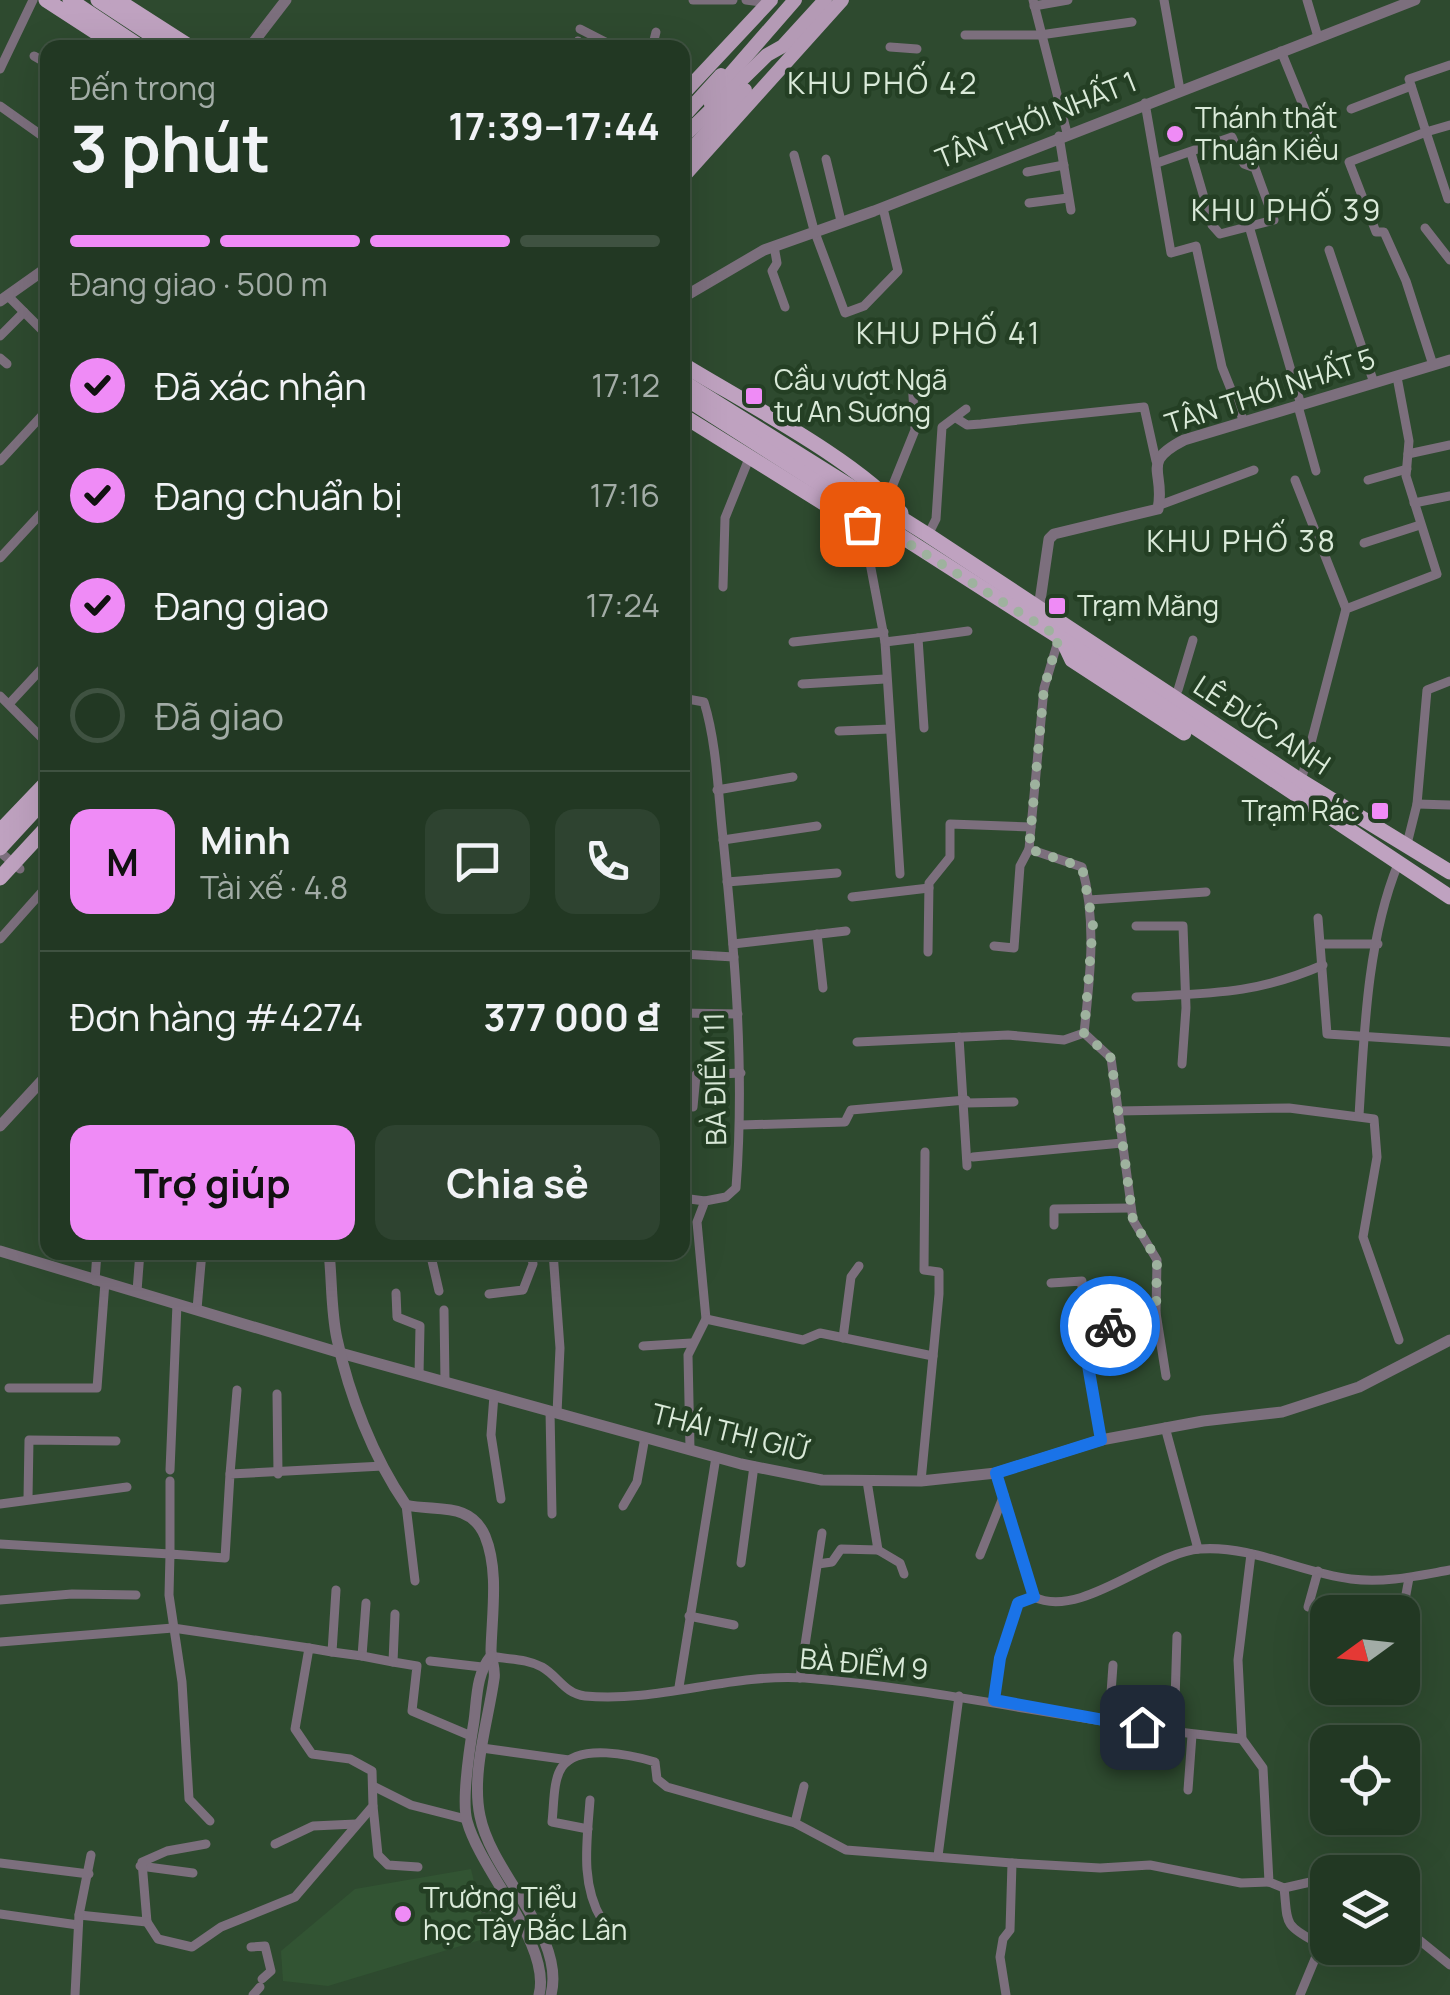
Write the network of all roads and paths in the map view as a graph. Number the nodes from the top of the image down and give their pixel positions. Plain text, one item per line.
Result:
1 (33, 0) edge
2 (46, 0) edge
3 (70, 0) edge
4 (98, 0) edge
5 (117, 0) edge
6 (286, 0) edge
7 (693, 0) edge
8 (733, 0) edge
9 (746, 0) edge
10 (792, 0) edge
11 (825, 0) edge
12 (842, 0) edge
13 (1068, 0) edge
14 (1164, 0) edge
15 (1307, 0) edge
16 (1415, 0) edge
17 (769, 2) edge
18 (1033, 3) edge
19 (1132, 22) dead end
20 (156, 24) junction
21 (800, 28) junction
22 (580, 29) dead end
23 (768, 30) junction
24 (656, 32) dead end
25 (965, 34) dead end
26 (742, 35) junction
27 (1040, 36) junction
28 (1318, 37) junction
29 (108, 40) edge
30 (130, 40) edge
31 (161, 40) edge
32 (168, 40) edge
33 (180, 40) edge
34 (255, 40) edge
35 (601, 40) edge
36 (654, 40) edge
37 (783, 46) junction
38 (890, 48) dead end
39 (917, 49) dead end
40 (1281, 51) junction
41 (34, 56) dead end
42 (40, 59) edge
43 (1450, 65) edge
44 (782, 66) junction
45 (0, 68) edge
46 (1412, 86) junction
47 (690, 87) edge
48 (1180, 90) junction
49 (1145, 103) junction
50 (0, 106) edge
51 (1352, 108) dead end
52 (690, 110) edge
53 (705, 114) junction
54 (1450, 125) edge
55 (690, 130) edge
56 (1314, 132) dead end
57 (1426, 132) junction
58 (40, 134) edge
59 (1063, 135) junction
60 (690, 151) edge
61 (1191, 153) junction
62 (794, 155) dead end
63 (826, 159) dead end
64 (1157, 163) junction
65 (1064, 165) junction
66 (690, 169) edge
67 (1027, 172) dead end
68 (1068, 198) junction
69 (1448, 198) edge
70 (1029, 203) dead end
71 (882, 208) junction
72 (1070, 210) dead end
73 (841, 221) junction
74 (1249, 226) junction
75 (1425, 228) dead end
76 (814, 230) junction
77 (774, 246) junction
78 (1328, 250) dead end
79 (1450, 260) edge
80 (40, 273) edge
81 (690, 293) edge
82 (5, 299) edge
83 (785, 308) dead end
84 (24, 312) junction
85 (40, 328) edge
86 (0, 336) edge
87 (1450, 360) edge
88 (1433, 365) junction
89 (690, 369) edge
90 (1397, 377) junction
91 (912, 379) dead end
92 (1374, 384) junction
93 (690, 387) edge
94 (690, 401) edge
95 (1300, 406) junction
96 (966, 409) dead end
97 (40, 417) edge
98 (956, 418) junction
99 (690, 420) edge
100 (1244, 422) junction
101 (1450, 445) edge
102 (1408, 454) junction
103 (750, 456) junction
104 (0, 461) edge
105 (1156, 461) junction
106 (1407, 469) junction
107 (1254, 470) dead end
108 (1316, 471) dead end
109 (1295, 480) dead end
110 (1368, 480) dead end
111 (848, 494) junction
112 (1450, 496) edge
113 (888, 497) junction
114 (1414, 504) junction
115 (1160, 505) junction
116 (40, 515) edge
117 (910, 524) junction
118 (1420, 525) junction
119 (868, 528) junction
120 (928, 535) junction
121 (898, 537) junction
122 (1364, 543) dead end
123 (0, 558) edge
124 (1450, 571) edge
125 (1437, 574) junction
126 (723, 587) dead end
127 (1346, 609) junction
128 (1044, 611) junction
129 (968, 631) dead end
130 (884, 637) junction
131 (918, 638) junction
132 (1061, 638) junction
133 (1193, 640) dead end
134 (794, 642) dead end
135 (40, 670) edge
136 (886, 679) junction
137 (1450, 681) edge
138 (802, 684) dead end
139 (1178, 690) junction
140 (0, 696) edge
141 (690, 698) edge
142 (8, 704) junction
143 (924, 728) dead end
144 (890, 729) junction
145 (840, 731) dead end
146 (40, 736) edge
147 (794, 777) dead end
148 (1302, 777) junction
149 (717, 790) junction
150 (40, 794) edge
151 (40, 797) edge
152 (1418, 804) junction
153 (1450, 805) edge
154 (817, 826) dead end
155 (1031, 827) junction
156 (0, 831) edge
157 (40, 837) edge
158 (723, 840) junction
159 (1408, 840) junction
160 (40, 846) edge
161 (1029, 849) junction
162 (0, 850) edge
163 (1450, 864) edge
164 (17, 867) junction
165 (1397, 867) junction
166 (1450, 872) edge
167 (837, 873) dead end
168 (900, 874) dead end
169 (0, 878) edge
170 (727, 882) junction
171 (929, 888) junction
172 (0, 889) edge
173 (1206, 892) dead end
174 (852, 897) dead end
175 (1450, 897) edge
176 (1090, 900) junction
177 (40, 902) edge
178 (1450, 904) edge
179 (1318, 918) dead end
180 (1136, 926) dead end
181 (846, 931) dead end
182 (817, 934) junction
183 (0, 938) edge
184 (733, 944) junction
185 (1323, 944) junction
186 (1378, 944) junction
187 (994, 946) dead end
188 (928, 952) dead end
189 (690, 955) edge
190 (734, 958) junction
191 (1323, 965) junction
192 (823, 988) dead end
193 (1186, 994) junction
194 (1136, 998) dead end
195 (690, 1013) edge
196 (738, 1014) junction
197 (1084, 1033) junction
198 (960, 1037) junction
199 (1364, 1037) junction
200 (857, 1042) dead end
201 (1450, 1042) edge
202 (1182, 1064) dead end
203 (740, 1073) junction
204 (40, 1083) edge
205 (966, 1101) junction
206 (1014, 1102) dead end
207 (692, 1107) dead end
208 (1118, 1111) junction
209 (1359, 1116) junction
210 (741, 1125) junction
211 (0, 1126) edge
212 (1122, 1143) junction
213 (925, 1152) dead end
214 (690, 1199) edge
215 (705, 1201) junction
216 (1130, 1208) junction
217 (1054, 1225) dead end
218 (0, 1251) edge
219 (98, 1260) edge
220 (139, 1260) edge
221 (201, 1260) edge
222 (330, 1260) edge
223 (432, 1260) edge
224 (532, 1260) edge
225 (553, 1260) edge
226 (859, 1266) dead end
227 (100, 1281) junction
228 (1051, 1282) dead end
229 (439, 1290) dead end
230 (137, 1291) junction
231 (396, 1293) dead end
232 (488, 1294) dead end
233 (177, 1304) junction
234 (196, 1310) junction
235 (444, 1310) dead end
236 (1156, 1313) junction
237 (706, 1320) junction
238 (1082, 1331) junction
239 (843, 1338) junction
240 (1399, 1340) dead end
241 (1450, 1340) edge
242 (691, 1343) junction
243 (643, 1346) dead end
244 (344, 1354) junction
245 (932, 1356) junction
246 (419, 1375) junction
247 (1166, 1376) dead end
248 (444, 1382) junction
249 (9, 1388) dead end
250 (237, 1390) dead end
251 (277, 1394) dead end
252 (494, 1396) junction
253 (554, 1412) junction
254 (1165, 1427) junction
255 (645, 1437) junction
256 (1101, 1440) junction
257 (116, 1441) dead end
258 (690, 1448) junction
259 (716, 1457) junction
260 (383, 1466) junction
261 (754, 1466) junction
262 (996, 1473) junction
263 (230, 1474) junction
264 (278, 1474) junction
265 (866, 1480) junction
266 (921, 1481) junction
267 (127, 1487) dead end
268 (1004, 1495) junction
269 (28, 1498) junction
270 (501, 1498) dead end
271 (0, 1504) edge
272 (406, 1505) junction
273 (623, 1506) dead end
274 (552, 1514) dead end
275 (822, 1534) dead end
276 (0, 1544) edge
277 (1198, 1548) junction
278 (878, 1550) junction
279 (170, 1554) junction
280 (1250, 1554) junction
281 (980, 1556) dead end
282 (741, 1563) dead end
283 (818, 1564) junction
284 (1450, 1570) edge
285 (1318, 1571) junction
286 (904, 1574) dead end
287 (1409, 1578) junction
288 (415, 1581) dead end
289 (336, 1590) dead end
290 (136, 1595) dead end
291 (1406, 1595) edge
292 (1034, 1597) junction
293 (0, 1600) edge
294 (366, 1603) dead end
295 (1308, 1607) dead end
296 (395, 1614) dead end
297 (689, 1616) junction
298 (734, 1626) dead end
299 (172, 1628) junction
300 (1176, 1636) dead end
301 (1, 1639) edge
302 (309, 1648) junction
303 (332, 1652) junction
304 (362, 1656) junction
305 (491, 1656) junction
306 (430, 1661) dead end
307 (393, 1662) junction
308 (1113, 1665) dead end
309 (482, 1667) junction
310 (800, 1678) junction
311 (679, 1687) junction
312 (959, 1696) junction
313 (994, 1700) junction
314 (1109, 1721) junction
315 (1174, 1733) junction
316 (1192, 1735) junction
317 (471, 1736) junction
318 (1242, 1739) junction
319 (482, 1748) junction
320 (568, 1760) junction
321 (804, 1786) dead end
322 (375, 1787) junction
323 (1188, 1790) dead end
324 (590, 1800) dead end
325 (373, 1806) junction
326 (466, 1819) junction
327 (210, 1822) dead end
328 (795, 1823) junction
329 (356, 1824) junction
330 (588, 1829) junction
331 (206, 1844) dead end
332 (275, 1844) dead end
333 (91, 1855) dead end
334 (938, 1856) junction
335 (0, 1863) edge
336 (1012, 1863) junction
337 (140, 1866) junction
338 (418, 1866) dead end
339 (193, 1873) dead end
340 (89, 1874) junction
341 (1270, 1882) junction
342 (1310, 1882) edge
343 (1284, 1888) junction
344 (511, 1898) junction
345 (484, 1908) dead end
346 (0, 1914) edge
347 (79, 1920) junction
348 (602, 1920) dead end
349 (147, 1922) junction
350 (1420, 1941) edge
351 (252, 1947) dead end
352 (1450, 1965) edge
353 (259, 1987) edge
354 (75, 1995) edge
355 (538, 1995) edge
356 (551, 1995) edge
357 (1006, 1995) edge
358 (1300, 1995) edge

1 - 45 street
2 - 29 highway
3 - 30 highway
4 - 31 highway
5 - 20 highway
6 - 34 street
7 - 8 street
9 - 17 street
10 - 23 main road
10 - 26 main road
11 - 21 main road
12 - 44 main road
13 - 18 street
14 - 48 street
15 - 28 street
16 - 28 street, TÂN THỚI NHẤT 1
17 - 26 main road
18 - 27 street
19 - 27 street
20 - 32 highway
20 - 33 highway
21 - 37 main road
21 - 44 main road
22 - 35 street
23 - 52 main road
23 - 53 main road
24 - 36 street
25 - 27 street
26 - 47 main road
27 - 59 street
28 - 40 street, TÂN THỚI NHẤT 1
37 - 53 main road
37 - 60 main road
38 - 39 street
40 - 48 street, TÂN THỚI NHẤT 1
40 - 56 street
41 - 42 street
43 - 46 street
44 - 66 main road
46 - 51 street
46 - 57 street
48 - 49 street, TÂN THỚI NHẤT 1
49 - 59 street, TÂN THỚI NHẤT 1
49 - 64 street
50 - 58 street
53 - 55 main road
54 - 57 street
57 - 69 street
57 - 88 street
59 - 65 street
59 - 71 street, TÂN THỚI NHẤT 1
61 - 64 street
61 - 74 street
61 - 74 street
62 - 76 street
63 - 73 street
64 - 100 street
65 - 67 street
65 - 68 street
68 - 70 street
68 - 72 street
71 - 73 street, TÂN THỚI NHẤT 1
71 - 76 street
73 - 76 street, TÂN THỚI NHẤT 1
74 - 95 street
75 - 79 street
76 - 77 street, TÂN THỚI NHẤT 1
77 - 81 street, TÂN THỚI NHẤT 1
77 - 83 street
78 - 92 street
80 - 82 street
82 - 84 street
84 - 85 street
84 - 86 street
87 - 88 street, TÂN THỚI NHẤT 5
88 - 90 street, TÂN THỚI NHẤT 5
89 - 113 highway, LÊ ĐỨC ANH
90 - 92 street, TÂN THỚI NHẤT 5
90 - 102 street
91 - 113 street
92 - 95 street, TÂN THỚI NHẤT 5
93 - 111 highway
94 - 111 highway
95 - 100 street, TÂN THỚI NHẤT 5
95 - 108 street
96 - 98 street
97 - 104 street
98 - 105 street
98 - 120 street
99 - 103 highway, LÊ ĐỨC ANH
100 - 105 street, TÂN THỚI NHẤT 5
101 - 102 street
102 - 106 street
103 - 119 highway, LÊ ĐỨC ANH
103 - 126 street
105 - 115 street, TÂN THỚI NHẤT 5
106 - 110 street
106 - 114 street
107 - 115 street
109 - 127 street
111 - 117 highway, LÊ ĐỨC ANH
111 - 121 highway, LÊ ĐỨC ANH
112 - 114 street
113 - 117 highway, LÊ ĐỨC ANH
114 - 118 street
115 - 128 street
116 - 123 street
117 - 120 highway, LÊ ĐỨC ANH
118 - 122 street
118 - 125 street
119 - 121 highway, LÊ ĐỨC ANH
119 - 130 street
120 - 128 highway, LÊ ĐỨC ANH
121 - 132 highway, LÊ ĐỨC ANH
124 - 125 street
125 - 127 street
127 - 148 street
128 - 139 highway, LÊ ĐỨC ANH
128 - 148 highway, LÊ ĐỨC ANH
129 - 131 street
130 - 131 street
130 - 134 street
130 - 136 street
131 - 143 street
132 - 155 street
132 - 165 highway, LÊ ĐỨC ANH
133 - 139 street
135 - 142 street
136 - 138 street
136 - 144 street
137 - 152 street
139 - 148 highway, LÊ ĐỨC ANH
140 - 142 street
141 - 149 street, BÀ ĐIỂM 11
142 - 146 street
144 - 145 street
144 - 168 street
147 - 149 street
148 - 159 highway, LÊ ĐỨC ANH
149 - 158 street, BÀ ĐIỂM 11
150 - 156 highway
151 - 162 highway
152 - 153 street
152 - 159 street
154 - 158 street
155 - 161 street
155 - 171 street
157 - 164 highway
158 - 170 street, BÀ ĐIỂM 11
159 - 163 highway, LÊ ĐỨC ANH
159 - 166 highway, LÊ ĐỨC ANH
160 - 164 highway
161 - 176 street
161 - 187 street
162 - 164 street
164 - 169 highway
164 - 172 highway
165 - 175 highway, LÊ ĐỨC ANH
165 - 178 highway, LÊ ĐỨC ANH
165 - 186 street
167 - 170 street
170 - 184 street, BÀ ĐIỂM 11
171 - 174 street
171 - 188 street
173 - 176 street
176 - 197 street
177 - 183 street
179 - 185 street
180 - 193 street
181 - 182 street
182 - 184 street
182 - 192 street
184 - 190 street, BÀ ĐIỂM 11
185 - 186 street
185 - 191 street
186 - 199 street
189 - 190 street
190 - 196 street, BÀ ĐIỂM 11
191 - 193 street
191 - 199 street
193 - 194 street
193 - 202 street
195 - 196 street
196 - 203 street, BÀ ĐIỂM 11
197 - 198 street
197 - 208 street
198 - 200 street
198 - 205 street
199 - 201 street
199 - 209 street
203 - 207 street
203 - 210 street, BÀ ĐIỂM 11
204 - 211 street
205 - 206 street
205 - 210 street
205 - 212 street
208 - 209 street
208 - 212 street
209 - 240 street
210 - 215 street, BÀ ĐIỂM 11
212 - 216 street
213 - 245 street
214 - 215 street
215 - 237 street
216 - 217 street
216 - 236 street
218 - 227 street, THÁI THỊ GIỮ
219 - 227 street
220 - 230 street
221 - 234 street
222 - 244 street
223 - 229 street
224 - 232 street
225 - 253 street
226 - 239 street
227 - 230 street, THÁI THỊ GIỮ
227 - 249 street
228 - 238 street
230 - 233 street, THÁI THỊ GIỮ
231 - 246 street
233 - 234 street, THÁI THỊ GIỮ
233 - 279 street
234 - 244 street, THÁI THỊ GIỮ
235 - 248 street
236 - 238 street
236 - 247 street
237 - 239 street
237 - 242 street
238 - 256 street
239 - 245 street
241 - 254 street, THÁI THỊ GIỮ
242 - 243 street
242 - 258 street
244 - 246 street, THÁI THỊ GIỮ
244 - 260 street
245 - 266 street
246 - 248 street, THÁI THỊ GIỮ
248 - 252 street, THÁI THỊ GIỮ
250 - 263 street
251 - 264 street
252 - 253 street, THÁI THỊ GIỮ
252 - 270 street
253 - 255 street, THÁI THỊ GIỮ
253 - 274 street
254 - 256 street, THÁI THỊ GIỮ
254 - 277 street
255 - 258 street, THÁI THỊ GIỮ
255 - 273 street
256 - 262 street, THÁI THỊ GIỮ
257 - 269 street
258 - 259 street, THÁI THỊ GIỮ
259 - 261 street, THÁI THỊ GIỮ
259 - 297 street
260 - 264 street
260 - 272 street
261 - 265 street, THÁI THỊ GIỮ
261 - 282 street
262 - 266 street, THÁI THỊ GIỮ
262 - 268 street
263 - 264 street
263 - 279 street
265 - 266 street, THÁI THỊ GIỮ
265 - 278 street
267 - 269 street
268 - 281 street
268 - 292 street
269 - 271 street
272 - 288 street
272 - 305 street
275 - 283 street
276 - 279 street
277 - 280 street
277 - 292 street
278 - 283 street
278 - 286 street
279 - 299 street
280 - 285 street
280 - 318 street
283 - 310 street
284 - 287 street
285 - 287 street
285 - 295 street
287 - 291 street
289 - 303 street
290 - 293 street
292 - 313 street
294 - 304 street
296 - 307 street
297 - 298 street
297 - 311 street
299 - 301 street
299 - 302 street
299 - 327 street
300 - 315 street
302 - 303 street
302 - 322 street
303 - 304 street
304 - 307 street
305 - 309 street
305 - 311 street, BÀ ĐIỂM 9
305 - 319 street
306 - 309 street
307 - 317 street
308 - 314 street
309 - 317 street
310 - 311 street, BÀ ĐIỂM 9
310 - 312 street, BÀ ĐIỂM 9
312 - 313 street, BÀ ĐIỂM 9
312 - 334 street
313 - 314 street, BÀ ĐIỂM 9
314 - 315 street, BÀ ĐIỂM 9
315 - 316 street, BÀ ĐIỂM 9
316 - 318 street, BÀ ĐIỂM 9
316 - 323 street
317 - 326 street
318 - 341 street
319 - 320 street
319 - 344 street
320 - 328 street
320 - 330 street
321 - 328 street
322 - 325 street
322 - 326 street
324 - 330 street
325 - 329 street
325 - 338 street
326 - 344 street
328 - 334 street
329 - 332 street
329 - 349 street
330 - 348 street
331 - 337 street
333 - 340 street
334 - 336 street
335 - 340 street
336 - 341 street
336 - 357 street
337 - 339 street
337 - 349 street
340 - 347 street
341 - 343 street
342 - 343 street
343 - 358 street
344 - 345 street
344 - 355 street
344 - 356 street
346 - 347 street
347 - 349 street
347 - 354 street
350 - 352 street
351 - 353 street

